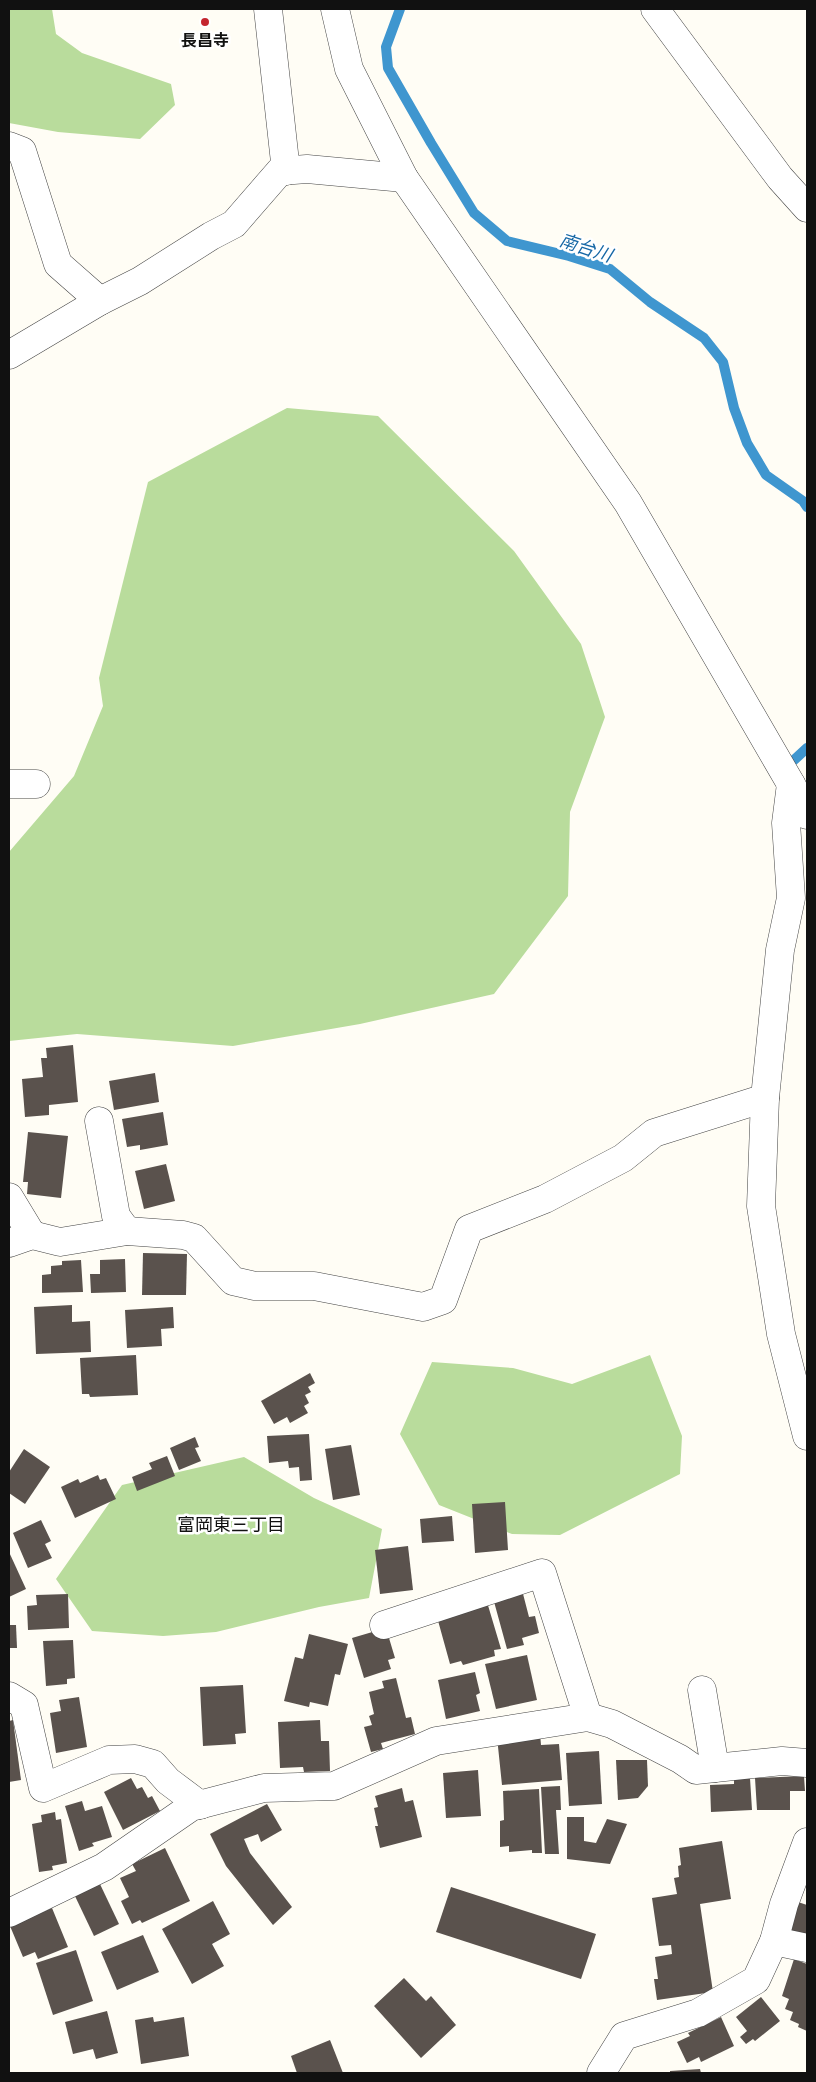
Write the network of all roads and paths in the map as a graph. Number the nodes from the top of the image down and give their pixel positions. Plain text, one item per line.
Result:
1 (268, 9) edge
2 (335, 9) edge
3 (655, 9) edge
4 (9, 146) edge
5 (286, 171) junction
6 (404, 178) junction
7 (807, 208) edge
8 (100, 301) junction
9 (9, 355) edge
10 (9, 784) edge
11 (36, 784) dead end
12 (791, 784) junction
13 (807, 815) edge
14 (766, 1098) junction
15 (99, 1121) dead end
16 (9, 1197) edge
17 (127, 1231) junction
18 (20, 1239) edge
19 (807, 1436) edge
20 (384, 1624) dead end
21 (702, 1690) dead end
22 (9, 1696) edge
23 (588, 1717) junction
24 (807, 1763) edge
25 (715, 1768) junction
26 (200, 1805) junction
27 (807, 1842) edge
28 (9, 1913) edge
29 (774, 1941) junction
30 (807, 1948) edge
31 (601, 2073) edge

1 - 5 street
2 - 6 street
3 - 7 street
4 - 8 street
5 - 6 street
5 - 8 street
6 - 12 street
8 - 9 street
10 - 11 street
12 - 13 street
12 - 14 street
14 - 17 street
14 - 19 street
15 - 17 street
16 - 18 street
17 - 18 street
20 - 23 street
21 - 25 street
22 - 26 street
23 - 25 street
23 - 26 street
24 - 25 street
26 - 28 street
27 - 29 street
29 - 30 street
29 - 31 street

